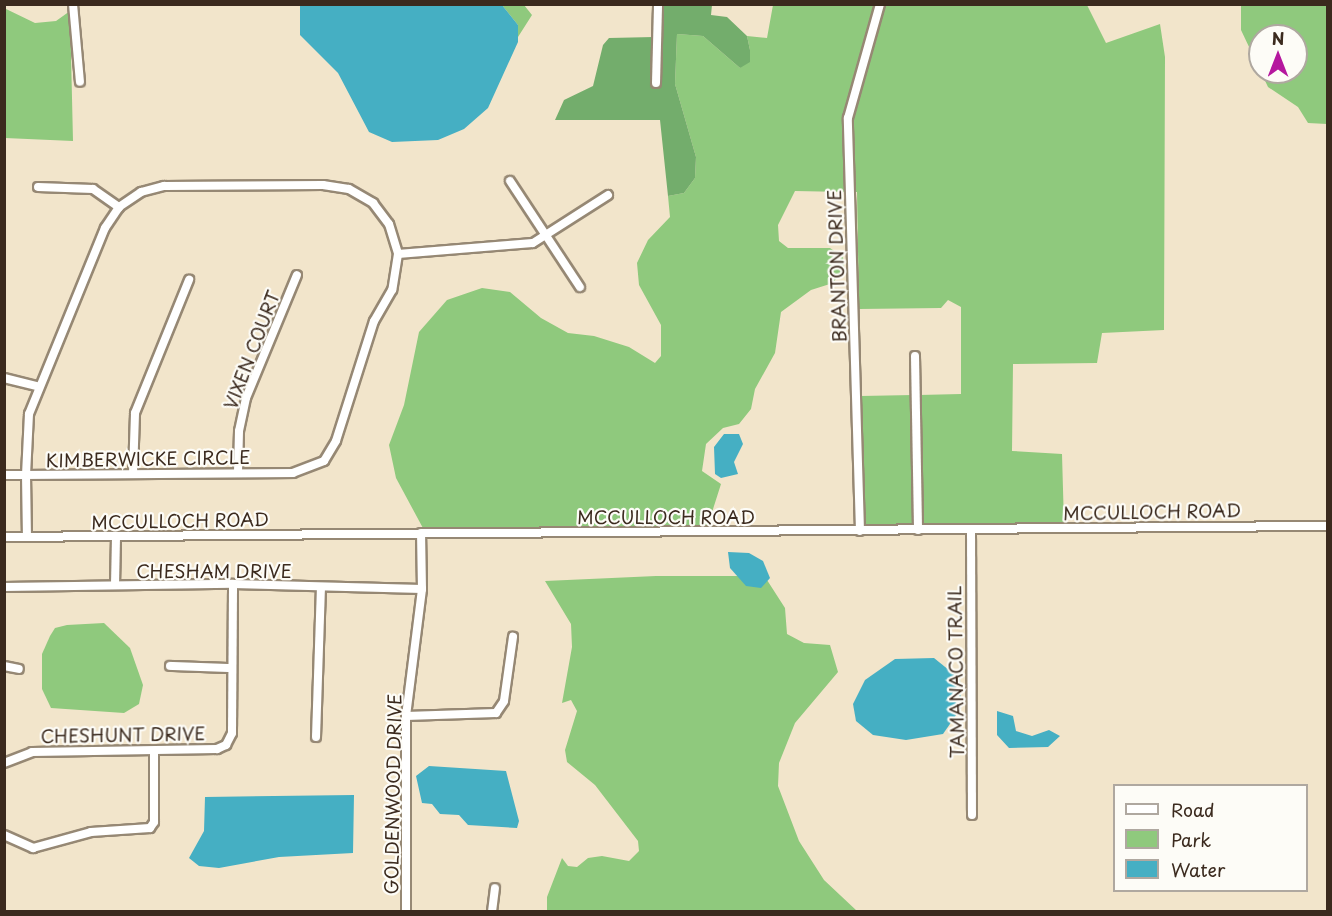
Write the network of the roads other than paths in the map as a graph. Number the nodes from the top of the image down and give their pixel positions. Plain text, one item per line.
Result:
1 (74, 4) edge
2 (658, 4) edge
3 (880, 4) edge
4 (80, 82) dead end
5 (656, 83) dead end
6 (510, 181) dead end
7 (38, 187) dead end
8 (608, 195) dead end
9 (119, 207) junction
10 (547, 235) junction
11 (398, 254) junction
12 (297, 276) dead end
13 (189, 280) dead end
14 (580, 287) dead end
15 (915, 356) dead end
16 (4, 378) edge
17 (39, 387) junction
18 (238, 472) junction
19 (133, 474) junction
20 (4, 475) edge
21 (26, 475) junction
22 (1328, 526) edge
23 (971, 529) junction
24 (918, 530) junction
25 (860, 531) junction
26 (421, 534) junction
27 (4, 537) edge
28 (27, 537) junction
29 (116, 537) junction
30 (233, 584) junction
31 (115, 585) junction
32 (4, 587) edge
33 (321, 589) junction
34 (422, 589) junction
35 (513, 637) dead end
36 (4, 666) edge
37 (170, 666) dead end
38 (231, 668) junction
39 (20, 669) dead end
40 (406, 716) junction
41 (316, 737) dead end
42 (154, 751) junction
43 (4, 763) edge
44 (972, 815) dead end
45 (4, 835) edge
46 (495, 888) dead end
47 (405, 912) edge
48 (492, 912) edge

1 - 4 street
2 - 5 street
3 - 25 street, BRANTON DRIVE
6 - 10 street
7 - 9 street
8 - 10 street
9 - 11 street, KIMBERWICKE CIRCLE
9 - 17 street, KIMBERWICKE CIRCLE
10 - 11 street
10 - 14 street
11 - 18 street, KIMBERWICKE CIRCLE
12 - 18 street, VIXEN COURT
13 - 19 street
15 - 24 street
16 - 17 street
17 - 21 street, KIMBERWICKE CIRCLE
18 - 19 street, KIMBERWICKE CIRCLE
19 - 21 street, KIMBERWICKE CIRCLE
20 - 21 street
21 - 28 street
22 - 23 street, MCCULLOCH ROAD
23 - 24 street, MCCULLOCH ROAD
23 - 44 street, TAMANACO TRAIL
24 - 25 street, MCCULLOCH ROAD
25 - 26 street, MCCULLOCH ROAD
26 - 29 street, MCCULLOCH ROAD
26 - 34 street, GOLDENWOOD DRIVE
27 - 28 street, MCCULLOCH ROAD
28 - 29 street, MCCULLOCH ROAD
29 - 31 street
30 - 31 street, CHESHAM DRIVE
30 - 33 street, CHESHAM DRIVE
30 - 38 street, CHESHUNT DRIVE
31 - 32 street, CHESHAM DRIVE
33 - 34 street, CHESHAM DRIVE
33 - 41 street
34 - 40 street, GOLDENWOOD DRIVE
35 - 40 street
36 - 39 street
37 - 38 street
38 - 42 street, CHESHUNT DRIVE
40 - 47 street, GOLDENWOOD DRIVE
42 - 43 street, CHESHUNT DRIVE
42 - 45 street
46 - 48 street

